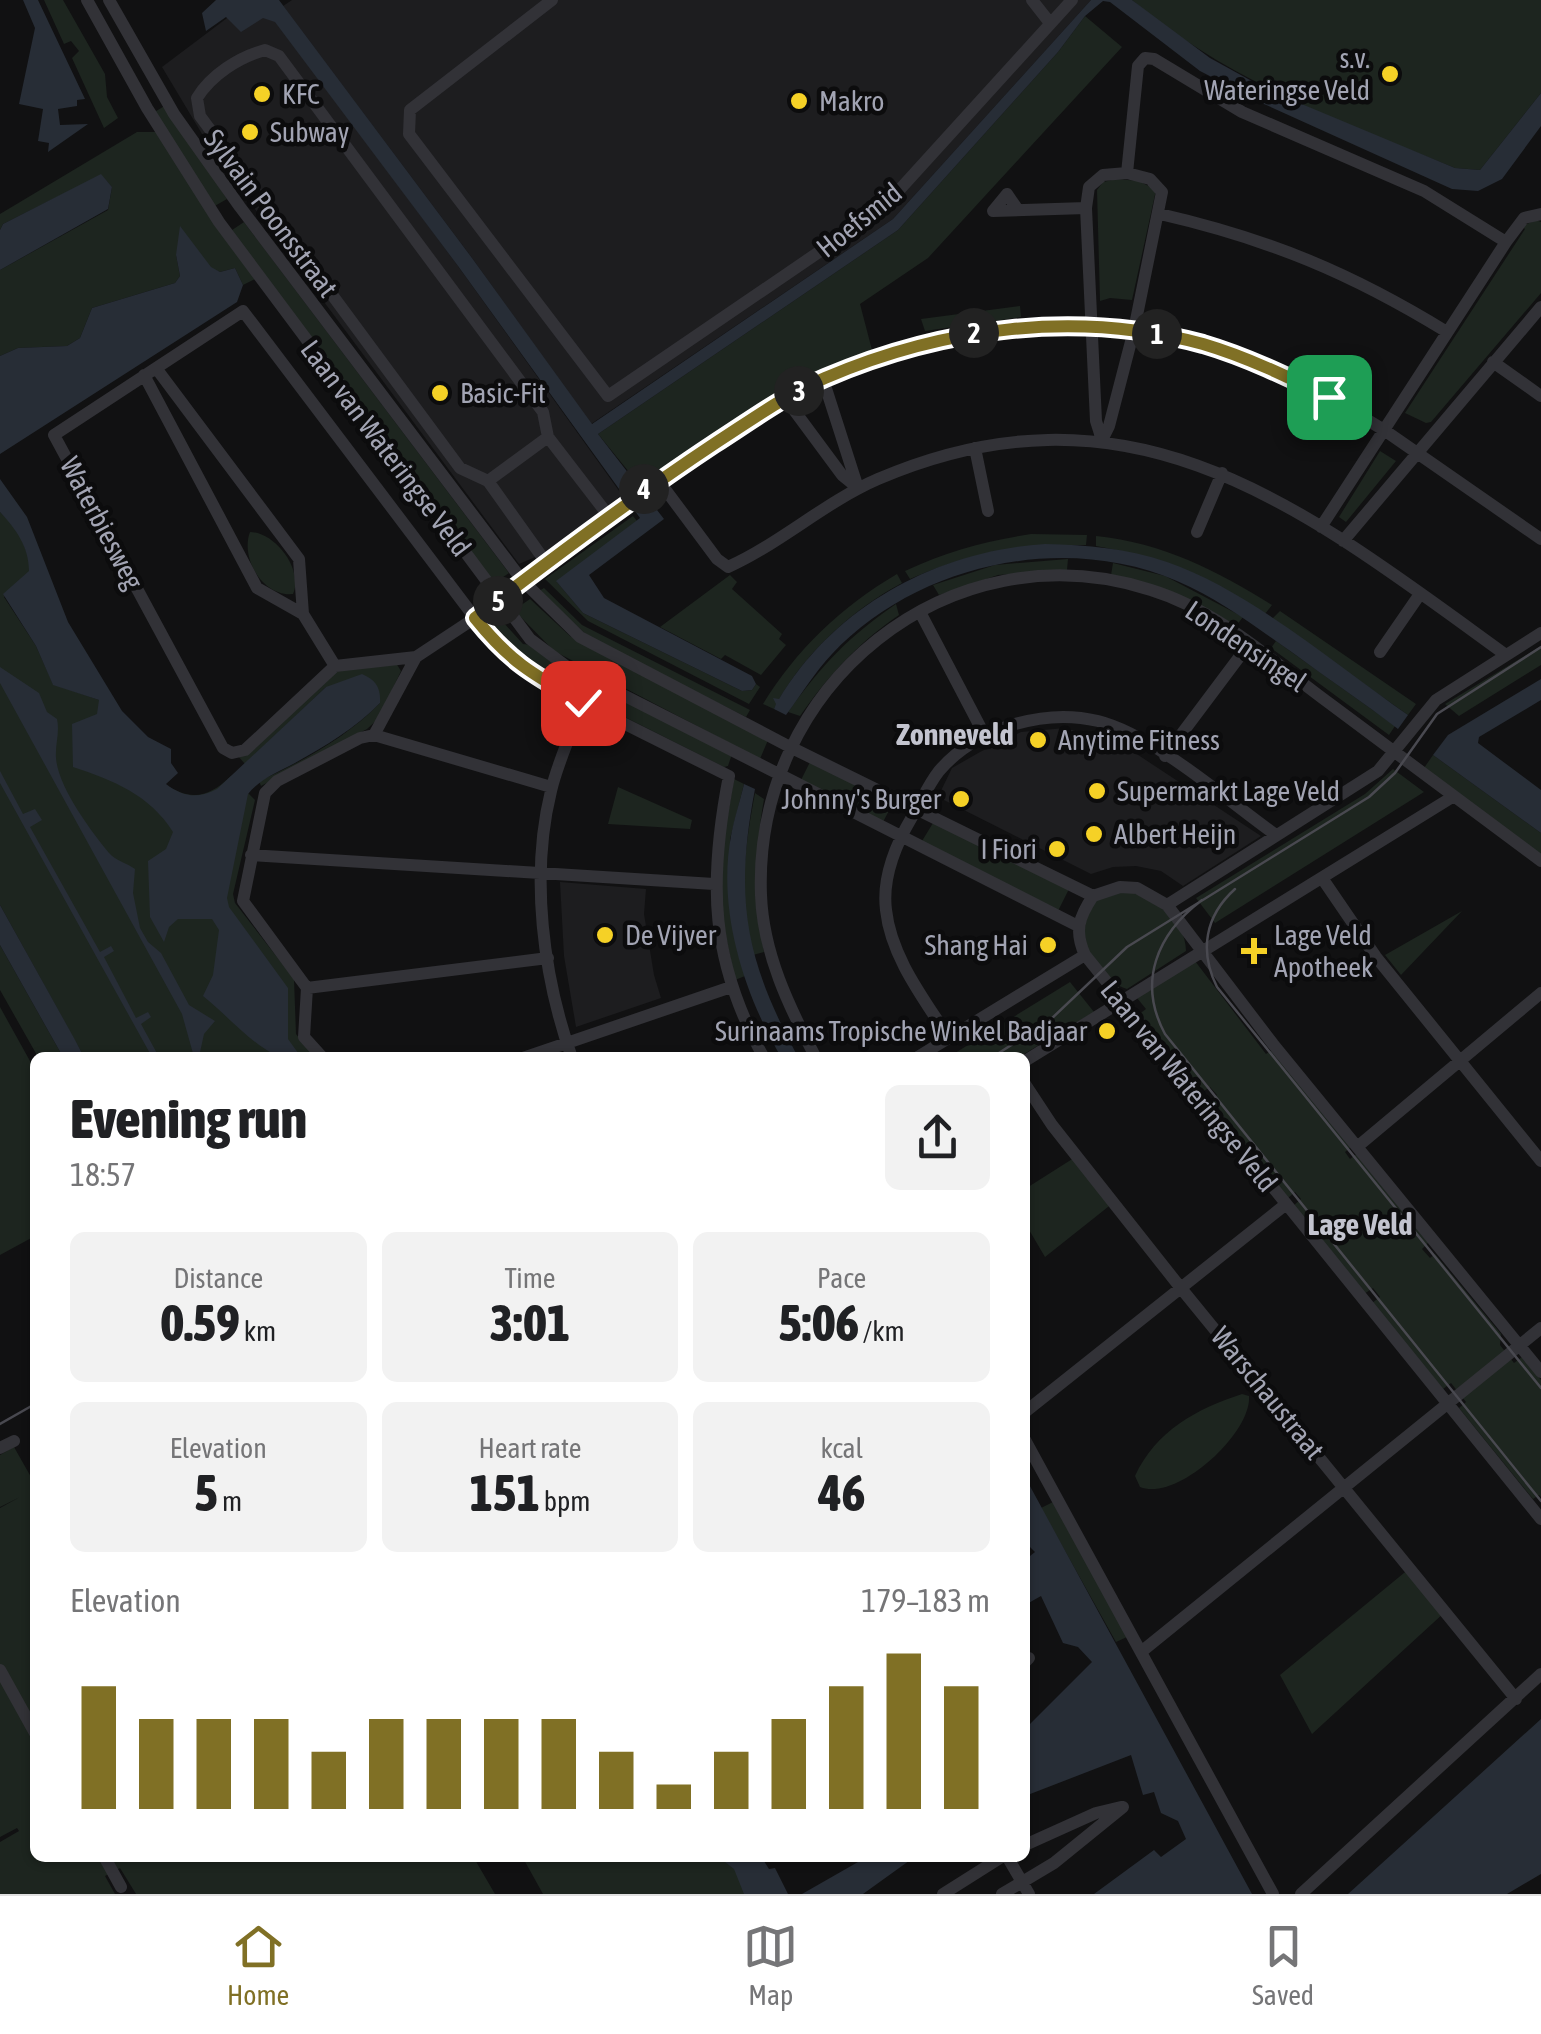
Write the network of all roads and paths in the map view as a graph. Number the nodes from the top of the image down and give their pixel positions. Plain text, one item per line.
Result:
1 (88, 0) edge
2 (108, 0) edge
3 (552, 0) edge
4 (1032, 0) edge
5 (1072, 0) edge
6 (1050, 23) junction
7 (1126, 174) junction
8 (240, 207) junction
9 (1086, 208) junction
10 (1018, 210) dead end
11 (1160, 214) junction
12 (1541, 214) edge
13 (219, 222) junction
14 (1506, 242) junction
15 (1541, 307) edge
16 (243, 310) joint
17 (1092, 326) junction
18 (1134, 330) junction
19 (1446, 332) junction
20 (1493, 362) junction
21 (150, 372) junction
22 (823, 379) junction
23 (1541, 396) edge
24 (785, 398) junction
25 (1384, 430) junction
26 (548, 437) junction
27 (1102, 440) junction
28 (975, 448) junction
29 (1417, 454) junction
30 (1222, 473) junction
31 (488, 482) junction
32 (654, 483) junction
33 (858, 488) junction
34 (988, 511) dead end
35 (608, 515) junction
36 (1321, 526) junction
37 (1198, 532) dead end
38 (1541, 539) edge
39 (1343, 541) junction
40 (545, 561) junction
41 (522, 580) junction
42 (1420, 594) junction
43 (499, 600) junction
44 (920, 612) junction
45 (303, 614) junction
46 (475, 618) junction
47 (1541, 634) edge
48 (1250, 644) junction
49 (1380, 652) dead end
50 (1506, 656) junction
51 (416, 657) junction
52 (336, 666) junction
53 (583, 703) junction
54 (374, 735) junction
55 (985, 736) junction
56 (790, 747) junction
57 (1393, 752) junction
58 (1166, 756) junction
59 (779, 772) junction
60 (551, 787) junction
61 (1454, 796) junction
62 (917, 808) junction
63 (902, 835) junction
64 (1276, 835) junction
65 (251, 854) junction
66 (1541, 861) edge
67 (541, 873) junction
68 (1322, 878) junction
69 (714, 884) junction
70 (1094, 896) junction
71 (1167, 905) junction
72 (1078, 926) junction
73 (1202, 950) junction
74 (1085, 955) junction
75 (548, 958) junction
76 (731, 987) junction
77 (308, 988) junction
78 (1541, 994) edge
79 (1122, 1002) junction
80 (949, 1038) junction
81 (567, 1043) junction
82 (318, 1052) edge
83 (541, 1052) edge
84 (570, 1052) edge
85 (761, 1052) edge
86 (813, 1052) edge
87 (926, 1052) edge
88 (1030, 1058) edge
89 (1461, 1059) junction
90 (1030, 1091) edge
91 (1357, 1146) junction
92 (1541, 1161) edge
93 (1285, 1205) junction
94 (1180, 1287) junction
95 (1541, 1328) edge
96 (1520, 1346) junction
97 (1541, 1372) edge
98 (1448, 1404) junction
99 (1030, 1408) edge
100 (14, 1441) dead end
101 (0, 1448) edge
102 (1030, 1449) edge
103 (1344, 1488) junction
104 (1541, 1519) edge
105 (1141, 1652) junction
106 (0, 1670) edge
107 (1541, 1674) edge
108 (1516, 1699) junction
109 (30, 1724) edge
110 (1030, 1843) edge
111 (107, 1862) edge
112 (994, 1862) edge
113 (1010, 1862) edge
114 (122, 1887) dead end
115 (1026, 1888) edge
116 (942, 1894) edge
117 (1002, 1894) edge
118 (1272, 1894) edge
119 (1302, 1894) edge

1 - 13 street, Laan van Wateringse Veld
2 - 8 street, Laan van Wateringse Veld
3 - 6 street, Hoefsmid
4 - 6 street
5 - 6 street, Hoefsmid
7 - 9 street
7 - 11 street
7 - 14 street
8 - 13 street
8 - 41 street, Laan van Wateringse Veld
9 - 10 street
9 - 17 street
11 - 18 street
11 - 19 street
12 - 14 street
13 - 43 street, Laan van Wateringse Veld
14 - 19 street
15 - 20 street
16 - 21 street, Waterbiesweg
16 - 46 street, Laan van Wateringse Veld
17 - 18 street
17 - 22 street
17 - 27 street
18 - 25 street
18 - 27 street
19 - 25 street
20 - 23 street
20 - 29 street
21 - 45 street
21 - 45 street
21 - 52 street, Waterbiesweg
22 - 24 street
22 - 33 street
24 - 32 street
24 - 33 street
25 - 29 street
25 - 36 street
26 - 31 street
26 - 31 street, Sylvain Poonsstraat
26 - 35 street, Sylvain Poonsstraat
27 - 28 street
27 - 30 street
28 - 33 street
28 - 34 street
29 - 38 street
29 - 39 street
30 - 36 street
30 - 37 street
31 - 40 street, Sylvain Poonsstraat
32 - 33 street
32 - 35 street
35 - 40 street
36 - 39 street
39 - 42 street
40 - 41 street
41 - 43 street
41 - 56 street, Laan van Wateringse Veld
42 - 49 street
42 - 50 street
43 - 46 street
43 - 59 street, Laan van Wateringse Veld
44 - 48 street, Londensingel
44 - 55 street
44 - 56 street, Londensingel
45 - 52 street
46 - 51 street
46 - 53 street, Laan van Wateringse Veld
47 - 50 street
48 - 57 street, Londensingel
48 - 58 street
50 - 57 street
51 - 52 street
51 - 54 street
53 - 60 street
53 - 69 street, Laan van Wateringse Veld
54 - 60 street
54 - 65 street
55 - 58 street
55 - 62 street
56 - 59 street
56 - 62 street, Laan van Wateringse Veld
57 - 61 street, Londensingel
57 - 64 street
58 - 64 street
59 - 63 street, Laan van Wateringse Veld
59 - 86 street
60 - 67 street
61 - 66 street, Londensingel
61 - 68 street
62 - 63 street
62 - 70 street, Laan van Wateringse Veld
63 - 72 street, Laan van Wateringse Veld
63 - 80 street
64 - 71 street
65 - 67 street
65 - 77 street
67 - 69 street
67 - 75 street
68 - 73 street
68 - 89 street
69 - 76 street
70 - 71 street
70 - 72 street
71 - 73 street
72 - 74 street, Laan van Wateringse Veld
73 - 79 street
73 - 91 street
74 - 79 street, Laan van Wateringse Veld
74 - 80 street
75 - 77 street
75 - 81 street
76 - 81 street
76 - 85 street
77 - 82 street
78 - 89 street
79 - 88 street
79 - 93 street, Laan van Wateringse Veld
80 - 87 street
81 - 83 street
81 - 84 street
89 - 91 street
89 - 92 street
90 - 94 street, Warschaustraat
91 - 96 street
93 - 94 street
93 - 98 street, Laan van Wateringse Veld
94 - 99 street
94 - 103 street, Warschaustraat
95 - 96 street
96 - 97 street
96 - 98 street
98 - 103 street
98 - 104 street, Laan van Wateringse Veld
100 - 101 street
102 - 105 street
103 - 105 street
103 - 108 street, Warschaustraat
105 - 118 street
106 - 109 street
107 - 108 street
108 - 119 street
110 - 115 street
111 - 114 street
112 - 116 street
113 - 115 street
115 - 117 street

